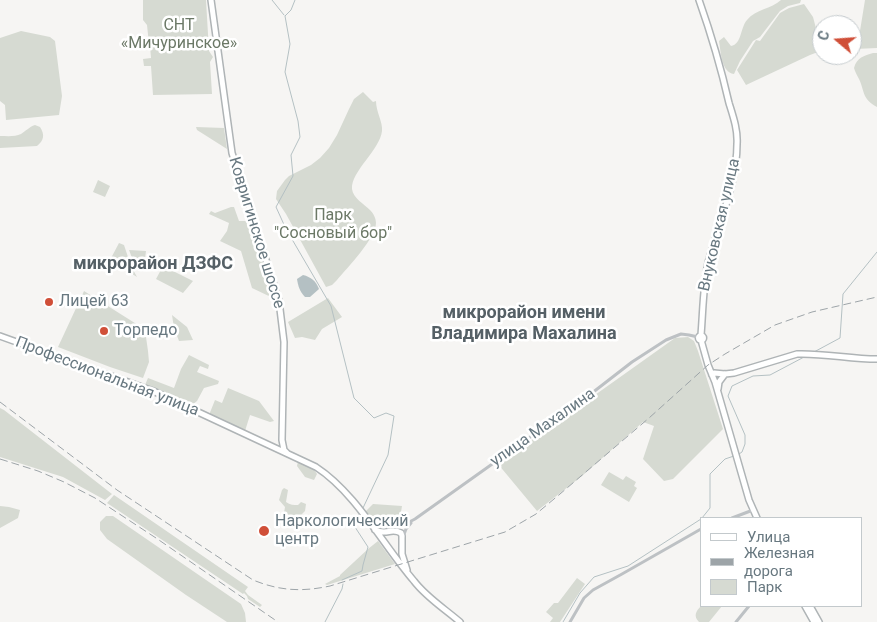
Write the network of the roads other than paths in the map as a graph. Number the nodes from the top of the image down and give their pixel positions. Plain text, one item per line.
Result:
1 (211, 0) edge
2 (699, 0) edge
3 (0, 336) edge
4 (700, 338) junction
5 (877, 359) edge
6 (716, 375) junction
7 (718, 392) junction
8 (280, 446) junction
9 (753, 510) junction
10 (735, 517) edge
11 (756, 517) edge
12 (415, 519) junction
13 (375, 530) junction
14 (700, 530) edge
15 (392, 531) junction
16 (402, 539) junction
17 (402, 546) junction
18 (387, 547) junction
19 (409, 576) junction
20 (748, 607) edge
21 (805, 607) edge
22 (811, 607) edge
23 (460, 622) edge
24 (570, 622) edge
25 (736, 622) edge
26 (814, 622) edge
27 (819, 622) edge

1 - 8 main road, Ковригинское шоссе
2 - 4 main road, Внуковская улица
3 - 8 main road, Профессиональная улица
4 - 6 main road, Внуковская улица
4 - 12 street, улица Махалина
5 - 6 main road
6 - 7 main road, Внуковская улица
6 - 7 main road
7 - 9 main road, Внуковская улица
8 - 13 main road, Профессиональная улица
9 - 10 street
9 - 11 main road, Внуковская улица
12 - 15 street, улица Махалина
12 - 16 street
13 - 15 main road
13 - 18 main road, Профессиональная улица
14 - 24 street
15 - 16 main road
15 - 18 main road
16 - 17 main road
17 - 18 main road
17 - 19 main road
18 - 19 main road
19 - 23 main road
20 - 25 street
21 - 26 main road
22 - 27 main road

